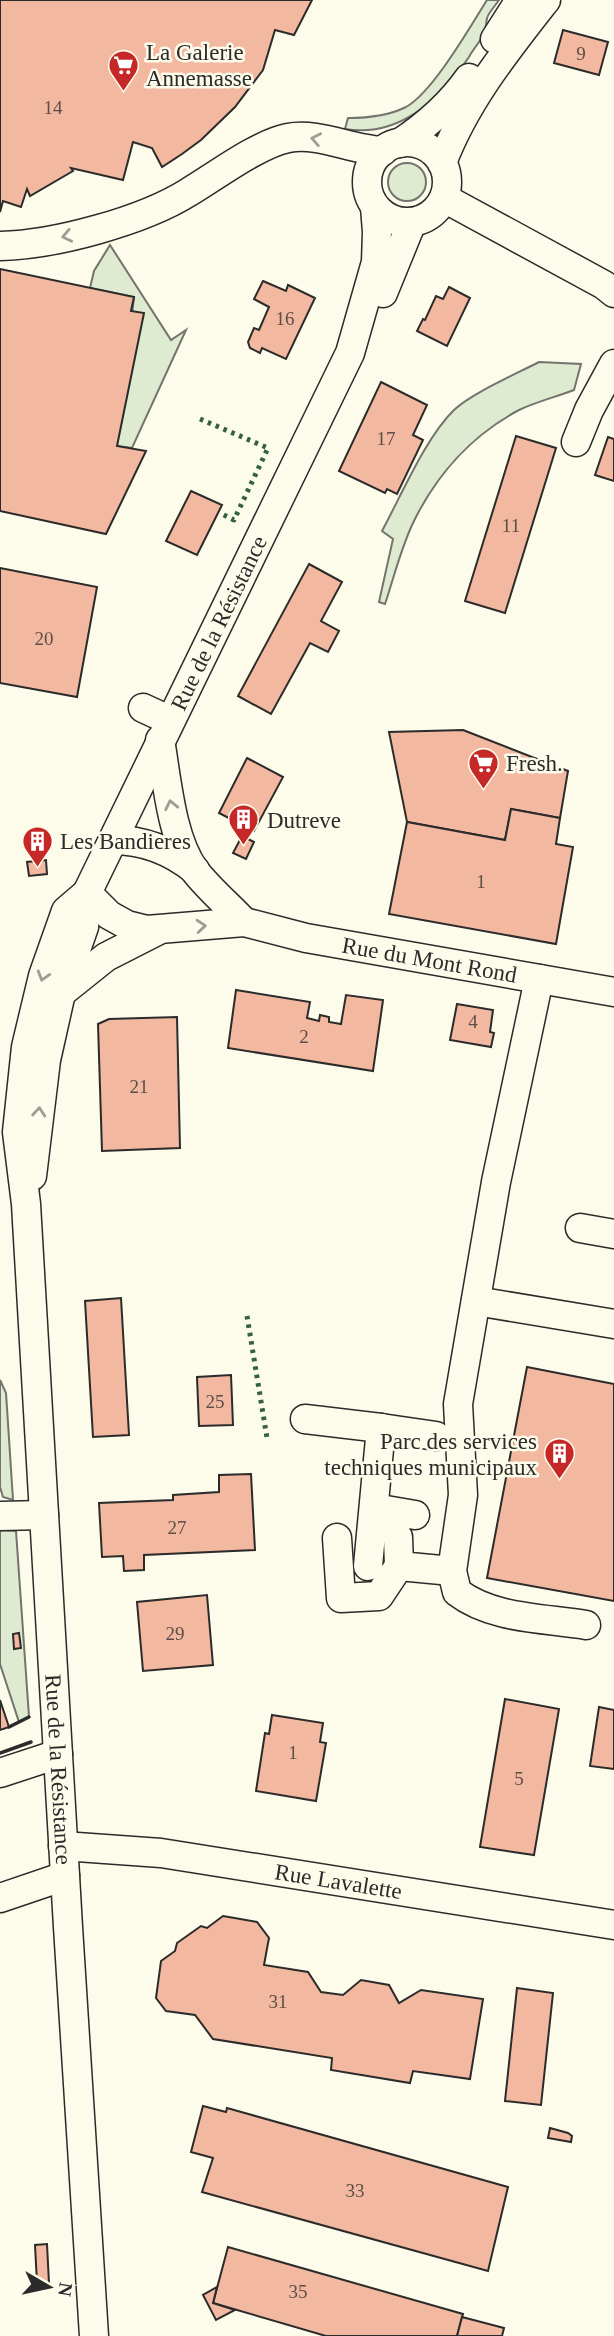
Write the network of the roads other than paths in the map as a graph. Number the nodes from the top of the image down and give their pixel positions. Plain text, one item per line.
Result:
1 (520, 0) edge
2 (546, 0) edge
3 (391, 147) junction
4 (442, 163) junction
5 (444, 198) junction
6 (375, 207) junction
7 (412, 222) junction
8 (0, 246) edge
9 (614, 293) edge
10 (350, 353) junction
11 (614, 364) edge
12 (576, 442) dead end
13 (143, 708) dead end
14 (164, 730) junction
15 (113, 839) junction
16 (195, 870) junction
17 (87, 892) junction
18 (244, 922) junction
19 (157, 931) junction
20 (538, 979) junction
21 (614, 992) edge
22 (61, 993) junction
23 (11, 1074) edge
24 (26, 1204) junction
25 (580, 1228) dead end
26 (614, 1234) edge
27 (476, 1301) junction
28 (614, 1324) edge
29 (305, 1419) dead end
30 (381, 1429) junction
31 (436, 1436) dead end
32 (374, 1508) junction
33 (44, 1515) junction
34 (415, 1515) dead end
35 (0, 1516) edge
36 (337, 1538) dead end
37 (368, 1566) dead end
38 (399, 1566) junction
39 (452, 1571) junction
40 (586, 1625) dead end
41 (58, 1754) junction
42 (0, 1773) edge
43 (63, 1846) junction
44 (65, 1876) junction
45 (0, 1898) edge
46 (614, 1925) edge
47 (94, 2336) edge

1 - 3 street
2 - 4 street
3 - 4 street
3 - 6 street
3 -> 8 street
4 - 5 street
5 - 7 street
5 - 9 street
6 - 7 street
6 - 10 street, Rue de la Résistance
7 - 10 street, Rue de la Résistance
10 - 14 street, Rue de la Résistance
11 - 12 street
13 - 14 street
14 - 15 street, Rue de la Résistance
16 -> 14 street
15 - 16 street
15 - 17 street, Rue de la Résistance
16 - 18 street
17 - 19 street, Rue du Mont Rond
17 - 22 street, Rue de la Résistance
17 -> 23 street, Rue de la Résistance
19 -> 18 street, Rue du Mont Rond
18 - 20 street, Rue du Mont Rond
19 - 22 street, Rue du Mont Rond
20 - 21 street, Rue du Mont Rond
20 - 27 street
24 -> 22 street, Rue de la Résistance
23 - 24 street, Rue de la Résistance
24 - 33 street, Rue de la Résistance
25 - 26 street
27 - 28 street
27 - 39 street
29 - 30 street
30 - 31 street
30 - 32 street
32 - 34 street
32 - 37 street
32 - 38 street
33 - 35 street
33 - 41 street, Rue de la Résistance
36 - 38 street
38 - 39 street
39 - 40 street
41 - 42 street
41 - 43 street, Rue de la Résistance
43 - 44 street, Rue de la Résistance
43 - 46 street, Rue Lavalette
44 - 45 street
44 - 47 street, Rue de la Résistance

